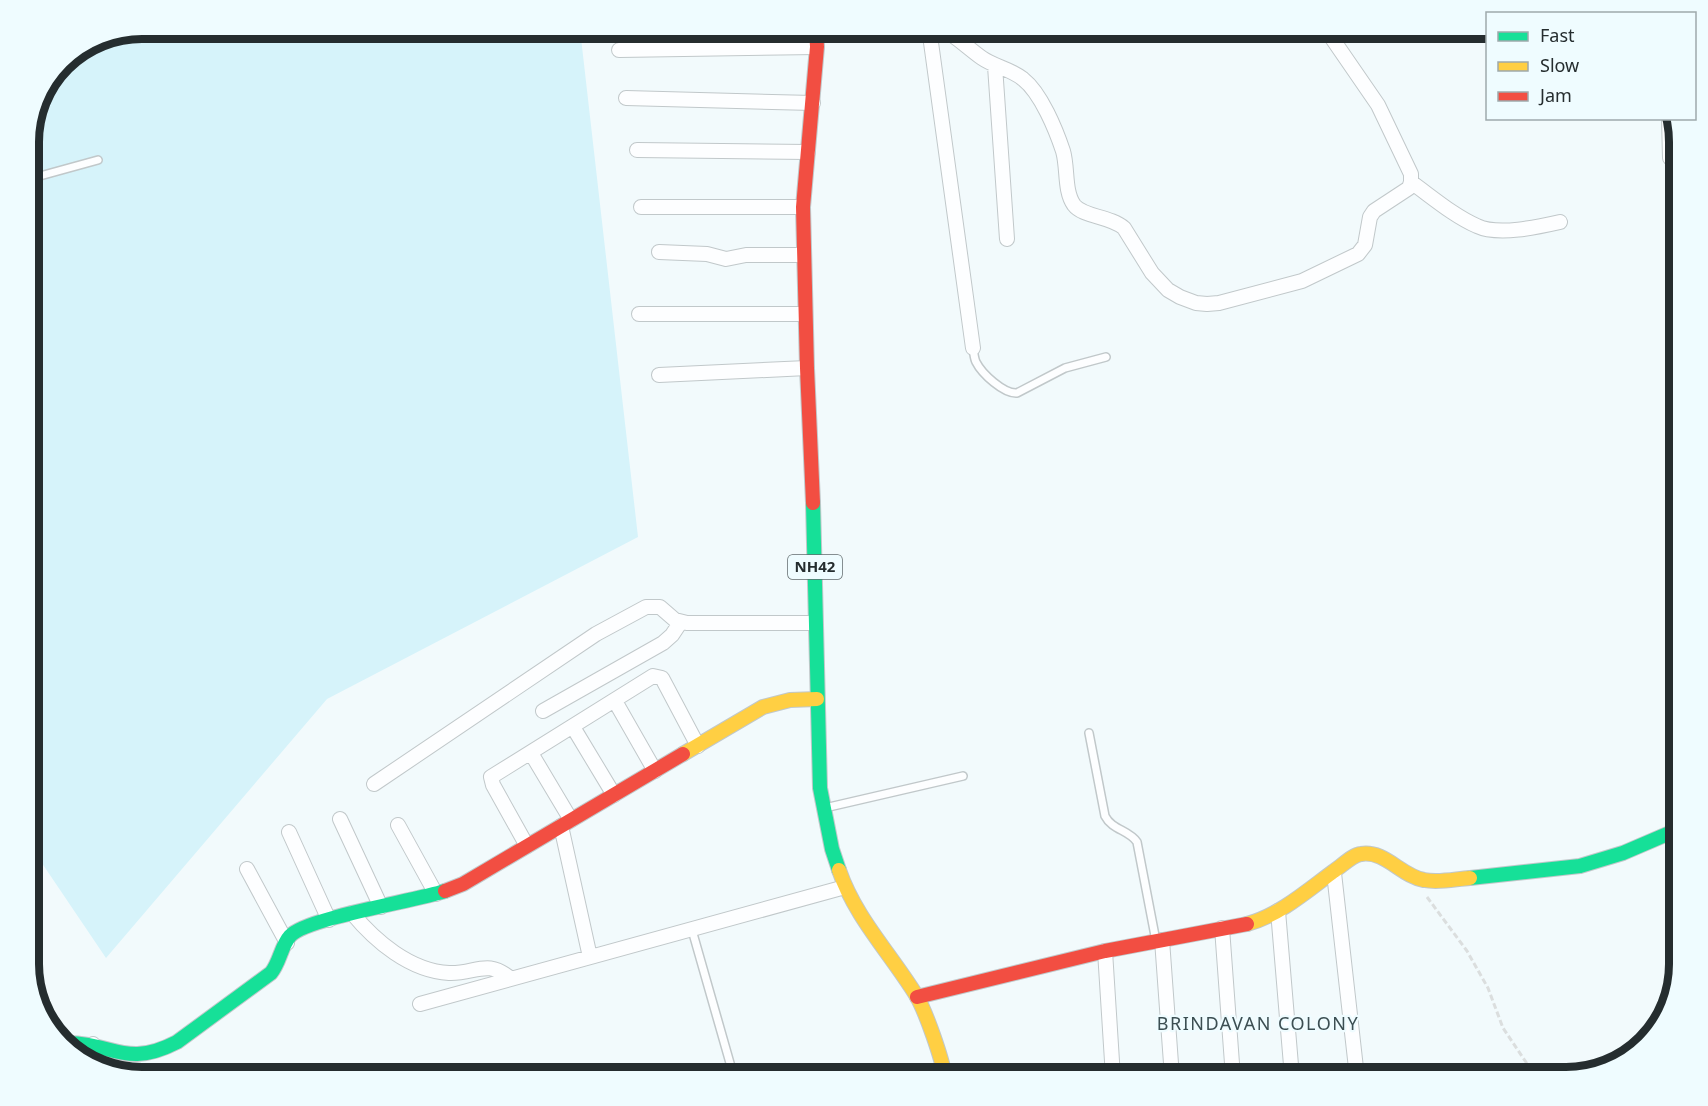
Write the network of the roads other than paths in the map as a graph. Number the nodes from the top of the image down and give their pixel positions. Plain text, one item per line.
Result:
1 (817, 39) edge
2 (931, 39) edge
3 (957, 39) edge
4 (1333, 39) edge
5 (818, 47) junction
6 (619, 50) dead end
7 (995, 66) junction
8 (626, 98) dead end
9 (813, 103) junction
10 (637, 150) dead end
11 (808, 152) junction
12 (98, 160) dead end
13 (39, 176) edge
14 (1412, 182) junction
15 (641, 207) dead end
16 (803, 207) junction
17 (1560, 222) dead end
18 (1007, 239) dead end
19 (659, 252) dead end
20 (803, 255) junction
21 (639, 314) dead end
22 (805, 314) junction
23 (973, 348) joint
24 (1106, 357) dead end
25 (807, 368) junction
26 (659, 375) dead end
27 (815, 622) junction
28 (681, 623) junction
29 (817, 699) junction
30 (615, 701) junction
31 (543, 711) dead end
32 (573, 727) junction
33 (1089, 734) dead end
34 (699, 746) junction
35 (531, 753) junction
36 (655, 771) junction
37 (963, 776) dead end
38 (374, 783) dead end
39 (614, 795) junction
40 (824, 808) junction
41 (340, 819) dead end
42 (566, 823) junction
43 (398, 825) dead end
44 (289, 832) dead end
45 (1669, 833) edge
46 (527, 846) junction
47 (247, 869) dead end
48 (1334, 873) junction
49 (845, 887) junction
50 (436, 894) junction
51 (381, 907) junction
52 (1278, 911) junction
53 (352, 913) junction
54 (329, 920) junction
55 (1222, 928) junction
56 (692, 930) junction
57 (1159, 940) junction
58 (287, 943) junction
59 (1105, 951) junction
60 (590, 957) junction
61 (511, 979) junction
62 (917, 997) junction
63 (420, 1004) dead end
64 (76, 1042) edge
65 (93, 1044) junction
66 (96, 1056) edge
67 (731, 1067) edge
68 (943, 1067) edge
69 (1112, 1067) edge
70 (1171, 1067) edge
71 (1232, 1067) edge
72 (1291, 1067) edge
73 (1356, 1067) edge

1 - 5 main road, NH42
2 - 23 street
3 - 7 street
4 - 14 street
5 - 6 street
5 - 9 main road, NH42
7 - 14 street
7 - 18 street
8 - 9 street
9 - 11 main road, NH42
10 - 11 street
11 - 16 main road, NH42
12 - 13 lane
14 - 17 street
15 - 16 street
16 - 20 main road, NH42
19 - 20 street
20 - 22 main road, NH42
21 - 22 street
22 - 25 main road, NH42
23 - 24 lane
25 - 26 street
25 - 27 main road, NH42
27 - 28 street
27 - 29 main road, NH42
28 - 31 street
28 - 38 street
29 - 34 main road
29 - 40 main road, NH42
30 - 32 street
30 - 34 street
30 - 36 street
32 - 35 street
32 - 39 street
33 - 57 lane
34 - 36 main road
35 - 42 street
35 - 46 street
36 - 39 main road
37 - 40 lane
39 - 42 main road
40 - 49 main road, NH42
41 - 51 street
42 - 46 main road
42 - 60 street
43 - 50 street
44 - 54 street
45 - 48 main road
46 - 50 main road
47 - 58 street
48 - 52 main road
48 - 73 street
49 - 56 street
49 - 62 main road, NH42
50 - 51 main road
51 - 53 main road
52 - 55 main road
52 - 72 street
53 - 54 main road
53 - 61 street
54 - 58 main road
55 - 57 main road
55 - 71 street
56 - 60 street
56 - 67 lane
57 - 59 main road
57 - 70 street
58 - 65 main road
59 - 62 main road
59 - 69 street
60 - 61 street
61 - 63 street
62 - 68 main road, NH42
64 - 65 main road
65 - 66 street

